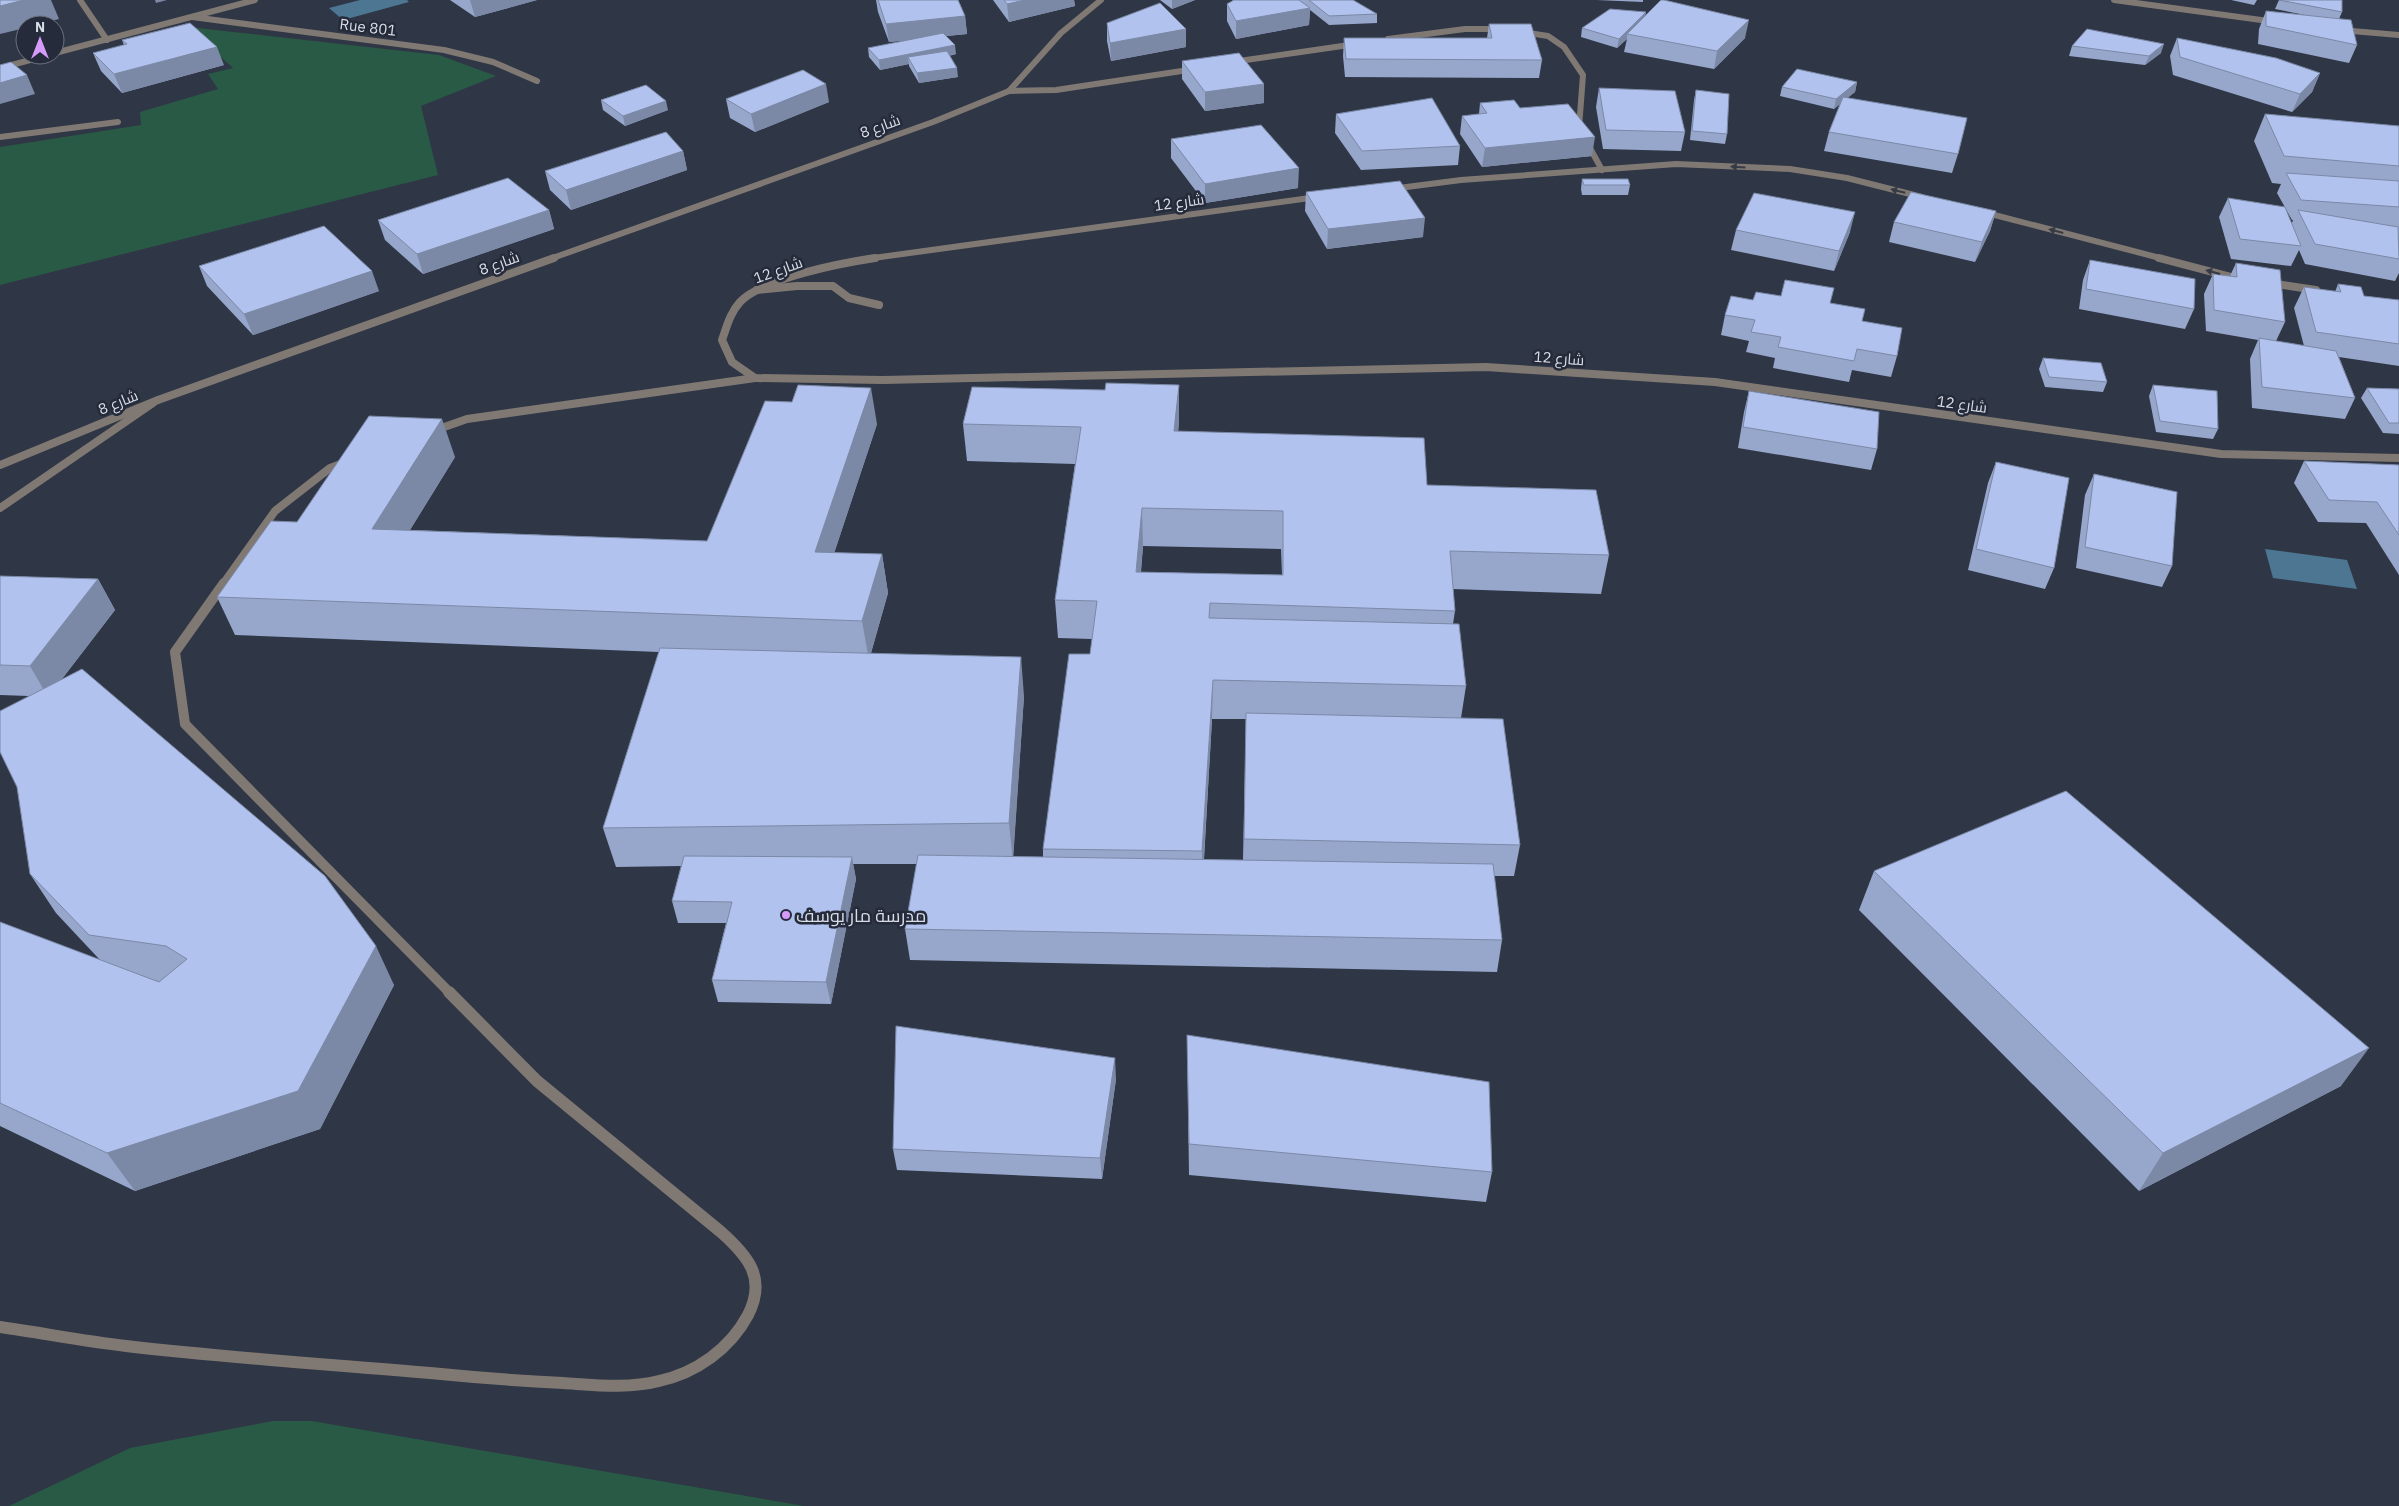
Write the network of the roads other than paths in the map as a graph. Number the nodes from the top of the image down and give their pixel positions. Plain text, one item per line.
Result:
1 (80, 0) edge
2 (255, 0) edge
3 (1101, 0) edge
4 (2114, 0) edge
5 (192, 17) junction
6 (2281, 22) edge
7 (2337, 29) edge
8 (1507, 30) edge
9 (1515, 31) edge
10 (2399, 35) edge
11 (107, 40) junction
12 (1377, 41) edge
13 (1368, 42) edge
14 (65, 51) edge
15 (15, 64) edge
16 (1224, 64) edge
17 (1206, 67) edge
18 (0, 68) edge
19 (536, 81) dead end
20 (1009, 91) junction
21 (118, 122) dead end
22 (0, 137) edge
23 (1602, 170) junction
24 (1382, 190) edge
25 (1324, 196) edge
26 (1933, 200) edge
27 (1972, 209) edge
28 (2250, 281) edge
29 (2260, 282) edge
30 (756, 290) junction
31 (2330, 292) edge
32 (879, 305) dead end
33 (756, 378) junction
34 (158, 400) junction
35 (421, 435) edge
36 (357, 458) edge
37 (2399, 458) edge
38 (0, 465) edge
39 (0, 508) edge
40 (0, 1327) edge

1 - 11 street
2 - 5 street
3 - 20 street
4 - 6 street
5 - 11 street
5 - 19 street, Rue 801
7 - 10 street
8 - 12 street
9 - 23 street
11 - 14 street
13 - 16 street
15 - 18 street
17 - 20 street
20 - 34 street, شارع 8
21 - 22 street
23 - 24 street
26 -> 23 street
25 - 30 street, شارع 12
28 -> 27 street
29 - 31 street
30 - 32 street
30 - 33 street, شارع 12
33 - 35 street
33 - 37 street, شارع 12
34 - 38 street, شارع 8
34 - 39 street
36 - 40 street

